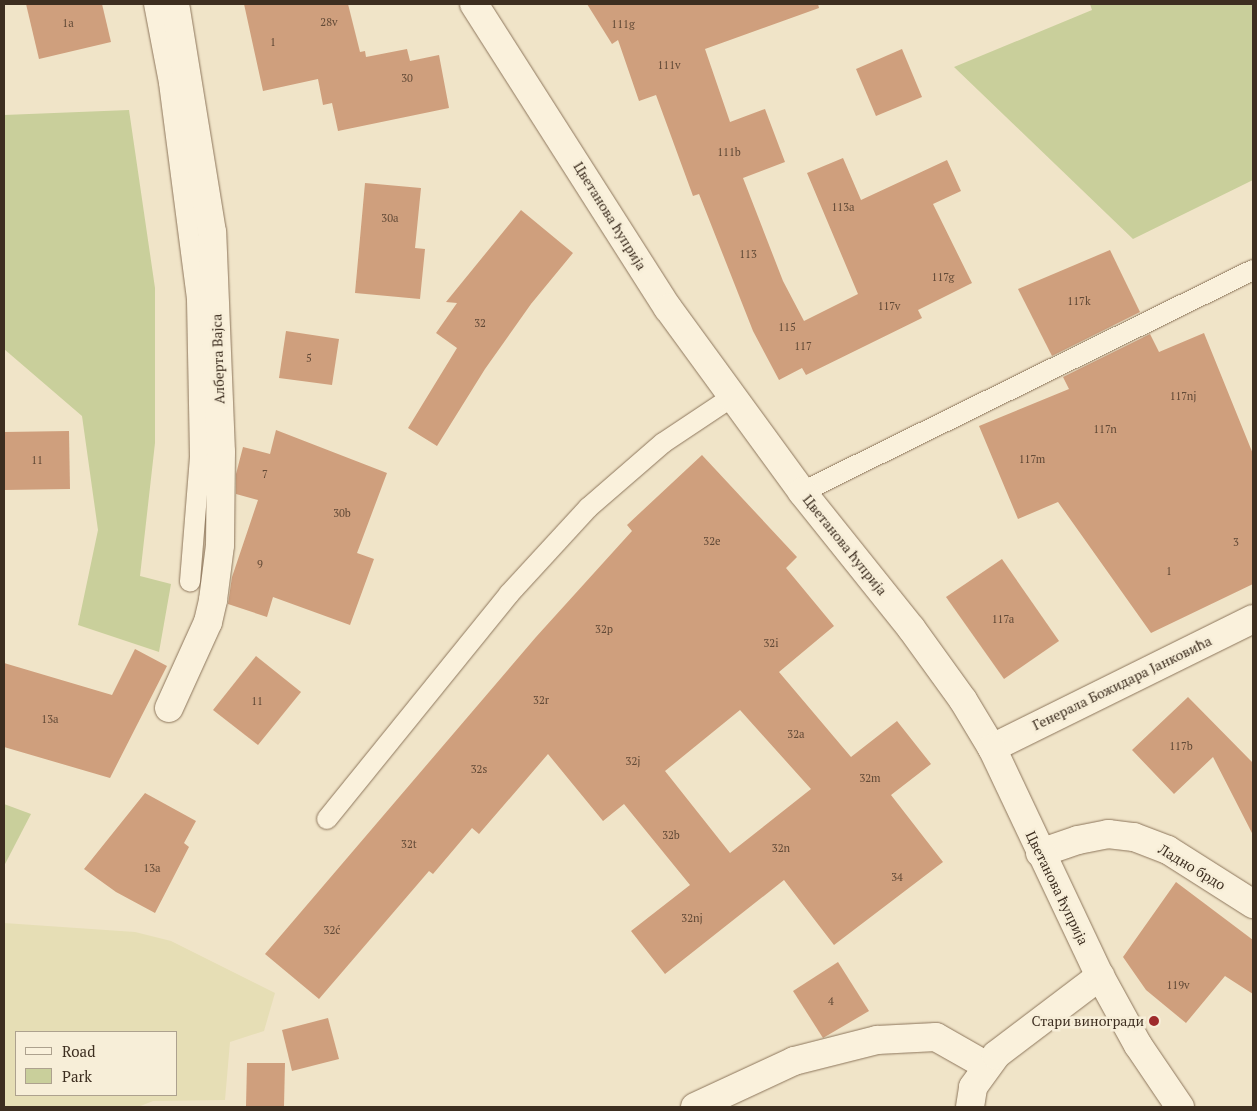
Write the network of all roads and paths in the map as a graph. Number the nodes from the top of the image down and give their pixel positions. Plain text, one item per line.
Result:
1 (154, 4) edge
2 (175, 4) edge
3 (474, 4) edge
4 (1253, 270) edge
5 (732, 397) junction
6 (802, 492) junction
7 (190, 582) dead end
8 (1253, 619) edge
9 (169, 708) dead end
10 (992, 748) junction
11 (327, 819) dead end
12 (1040, 853) junction
13 (1253, 904) edge
14 (1100, 976) junction
15 (987, 1066) junction
16 (695, 1107) edge
17 (970, 1107) edge
18 (1180, 1107) edge

1 - 7 lane
2 - 9 street, Алберта Вајса
3 - 5 street, Цветанова ћуприја
4 - 6 lane
5 - 6 street, Цветанова ћуприја
5 - 11 lane
6 - 10 street, Цветанова ћуприја
8 - 10 street, Генерала Божидара Јанковића
10 - 12 street, Цветанова ћуприја
12 - 13 street, Ладно брдо
12 - 14 street, Цветанова ћуприја
14 - 15 street
14 - 18 street, Цветанова ћуприја
15 - 16 street
15 - 17 street

